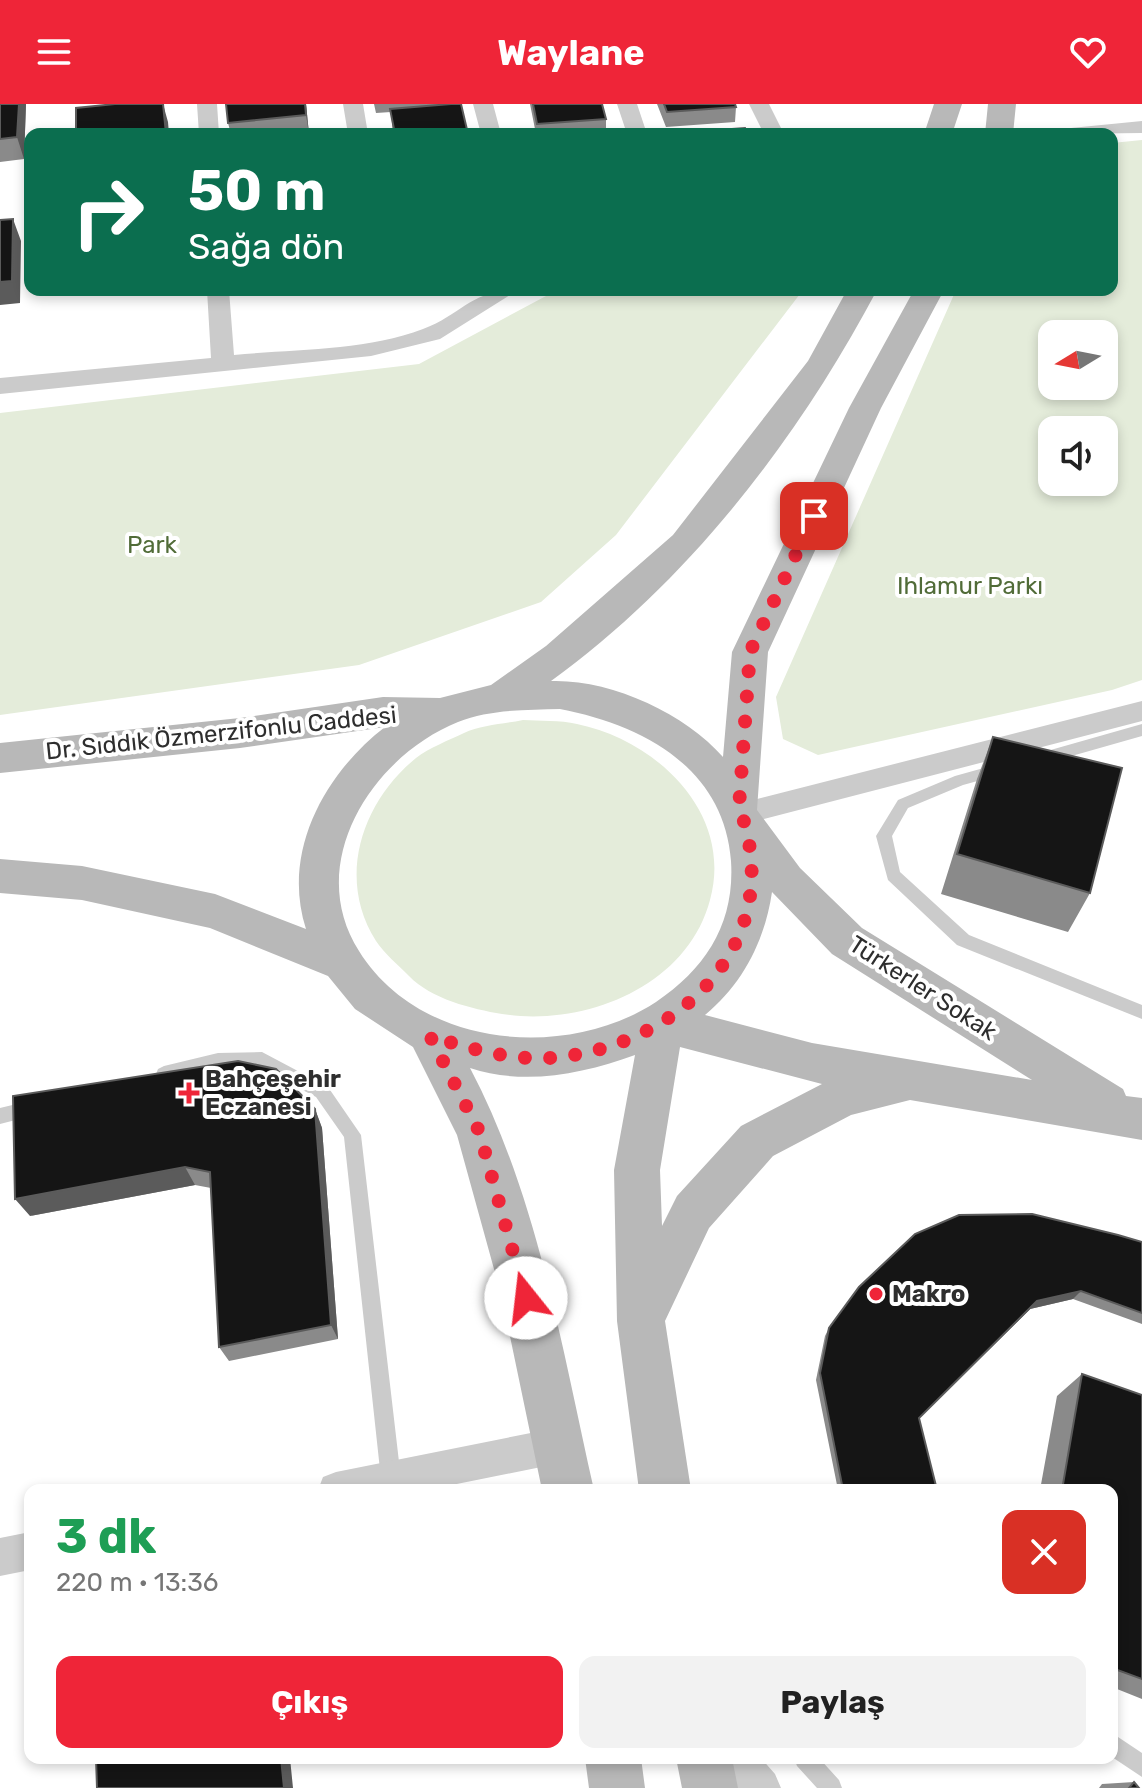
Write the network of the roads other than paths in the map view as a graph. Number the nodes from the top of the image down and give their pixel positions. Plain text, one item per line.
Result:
1 (207, 104) edge
2 (353, 104) edge
3 (483, 104) edge
4 (627, 104) edge
5 (759, 104) edge
6 (948, 104) edge
7 (1002, 104) edge
8 (1142, 127) edge
9 (209, 128) edge
10 (357, 128) edge
11 (489, 128) edge
12 (635, 128) edge
13 (771, 128) edge
14 (940, 128) edge
15 (1000, 128) edge
16 (1118, 129) edge
17 (218, 296) edge
18 (497, 296) edge
19 (859, 296) edge
20 (926, 296) edge
21 (223, 361) junction
22 (0, 386) edge
23 (503, 696) junction
24 (1142, 711) edge
25 (442, 713) junction
26 (1142, 730) edge
27 (0, 758) edge
28 (743, 817) junction
29 (0, 876) edge
30 (343, 963) junction
31 (1142, 1012) edge
32 (662, 1023) junction
33 (430, 1036) junction
34 (145, 1079) edge
35 (918, 1080) junction
36 (58, 1102) edge
37 (0, 1116) edge
38 (1133, 1116) edge
39 (641, 1321) junction
40 (564, 1468) edge
41 (391, 1479) junction
42 (366, 1484) edge
43 (664, 1484) edge
44 (24, 1552) edge
45 (0, 1557) edge
46 (1118, 1748) edge
47 (614, 1764) edge
48 (705, 1764) edge
49 (739, 1764) edge
50 (810, 1764) edge
51 (1142, 1766) edge
52 (617, 1788) edge
53 (710, 1788) edge
54 (761, 1788) edge
55 (831, 1788) edge

1 - 9 street
2 - 10 street
3 - 11 street
4 - 12 street
5 - 13 street
6 - 14 main road
7 - 15 main road
8 - 16 street
17 - 21 street
18 - 21 street
19 - 23 main road
20 - 28 main road
21 - 22 street
23 - 25 main road
23 - 28 main road, Türkerler Sokak
24 - 28 street
25 - 27 main road, Dr. Sıddık Özmerzifonlu Caddesi
25 - 30 main road
26 - 31 lane
28 - 32 main road
28 - 38 main road, Türkerler Sokak
29 - 30 main road
30 - 33 main road
32 - 33 main road
32 - 35 main road, Türkerler Sokak
32 - 39 main road
33 - 40 main road
34 - 41 lane
35 - 38 main road, Türkerler Sokak
35 - 39 main road
36 - 37 lane
39 - 43 main road
40 - 41 street
41 - 42 street
44 - 45 street
46 - 51 lane
47 - 52 main road
48 - 53 main road
49 - 54 street
50 - 55 lane

